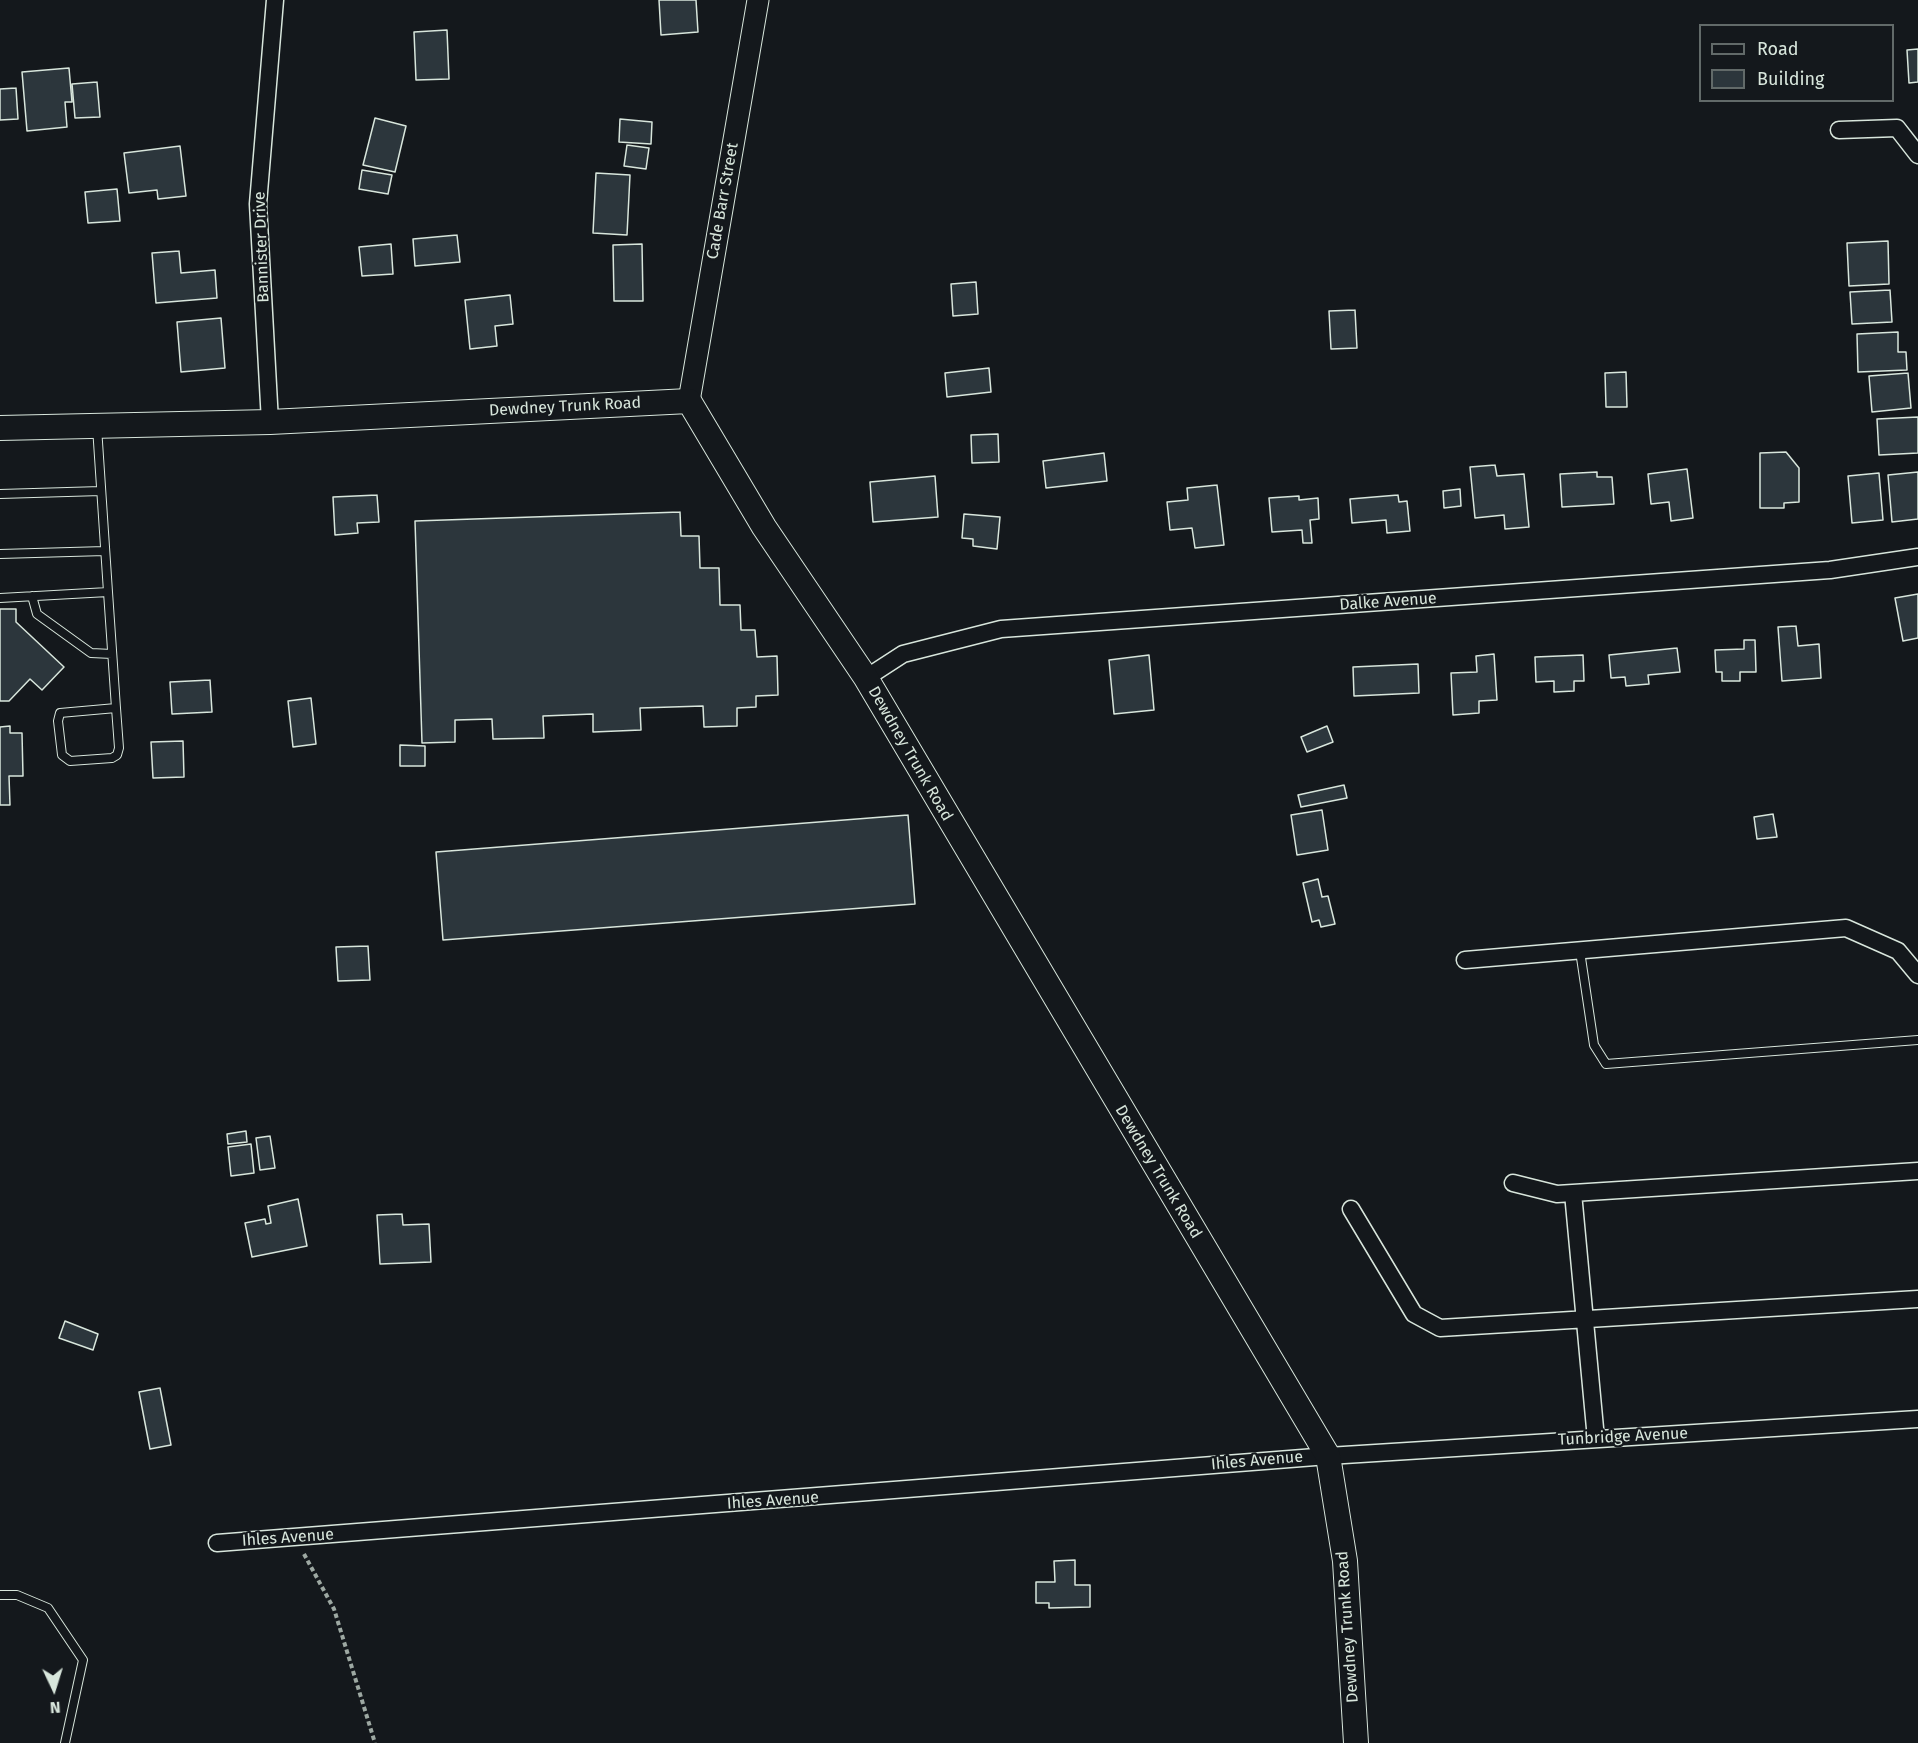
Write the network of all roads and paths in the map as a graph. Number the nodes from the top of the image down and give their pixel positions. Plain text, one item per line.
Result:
1 (275, 0) edge
2 (758, 0) edge
3 (1839, 130) dead end
4 (1918, 155) edge
5 (688, 401) junction
6 (270, 422) junction
7 (97, 426) junction
8 (0, 428) edge
9 (101, 491) junction
10 (0, 494) edge
11 (105, 551) junction
12 (0, 554) edge
13 (1918, 557) edge
14 (108, 592) junction
15 (32, 596) junction
16 (0, 598) edge
17 (112, 654) junction
18 (866, 678) junction
19 (116, 708) junction
20 (1580, 951) junction
21 (1465, 960) dead end
22 (1918, 975) edge
23 (1918, 1040) edge
24 (1918, 1171) edge
25 (1513, 1183) dead end
26 (1573, 1193) junction
27 (1351, 1209) dead end
28 (1918, 1299) edge
29 (1585, 1319) junction
30 (1918, 1419) edge
31 (1596, 1439) junction
32 (1328, 1456) junction
33 (296, 1538) junction
34 (217, 1543) dead end
35 (0, 1595) edge
36 (65, 1743) edge
37 (375, 1743) edge
38 (1356, 1743) edge

1 - 6 street, Bannister Drive
2 - 5 street, Cade Barr Street
3 - 4 street
5 - 6 main road, Dewdney Trunk Road
5 - 18 main road, Dewdney Trunk Road
6 - 7 main road, Dewdney Trunk Road
7 - 8 main road, Dewdney Trunk Road
7 - 9 lane
9 - 10 lane
9 - 11 lane
11 - 12 lane
11 - 14 lane
13 - 18 street, Dalke Avenue
14 - 15 lane
14 - 17 lane
15 - 16 lane
15 - 17 lane
17 - 19 lane
18 - 32 main road, Dewdney Trunk Road
19 - 19 lane
20 - 21 street
20 - 22 street
20 - 23 lane
24 - 26 street
25 - 26 street
26 - 29 street
27 - 29 street
28 - 29 street
29 - 31 street
30 - 31 street, Tunbridge Avenue
31 - 32 street, Tunbridge Avenue
32 - 33 street, Ihles Avenue
32 - 38 main road, Dewdney Trunk Road
33 - 34 street, Ihles Avenue
33 - 37 path
35 - 36 lane

